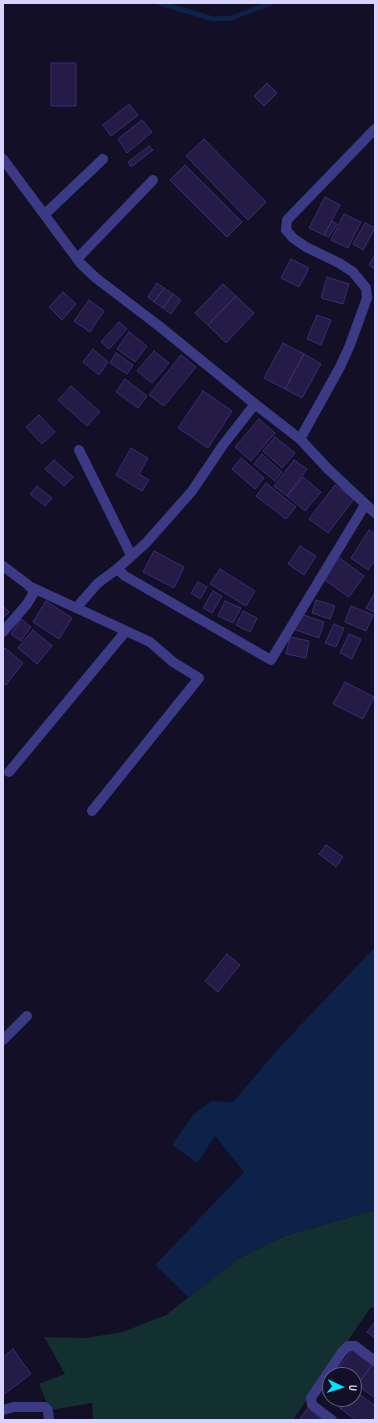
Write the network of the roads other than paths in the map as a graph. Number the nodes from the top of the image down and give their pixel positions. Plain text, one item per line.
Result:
1 (375, 129) edge
2 (103, 159) dead end
3 (3, 160) edge
4 (153, 180) dead end
5 (45, 214) junction
6 (77, 258) junction
7 (254, 404) junction
8 (300, 439) junction
9 (79, 450) dead end
10 (365, 505) junction
11 (375, 513) edge
12 (131, 555) junction
13 (3, 566) edge
14 (118, 569) junction
15 (31, 587) junction
16 (76, 608) junction
17 (126, 631) junction
18 (3, 632) edge
19 (9, 772) dead end
20 (92, 811) dead end
21 (27, 1016) dead end
22 (3, 1040) edge
23 (375, 1361) edge
24 (3, 1410) edge
25 (49, 1420) edge
26 (332, 1420) edge

1 - 8 street
2 - 5 street
3 - 5 street
4 - 6 street
5 - 6 street
6 - 7 street
7 - 8 street
7 - 12 street
8 - 10 street
9 - 12 street
10 - 11 street
10 - 14 street
12 - 14 street
13 - 15 street
14 - 16 street
15 - 16 street
15 - 18 street
16 - 17 street
17 - 19 street
17 - 20 street
21 - 22 street
23 - 26 street
24 - 25 street

